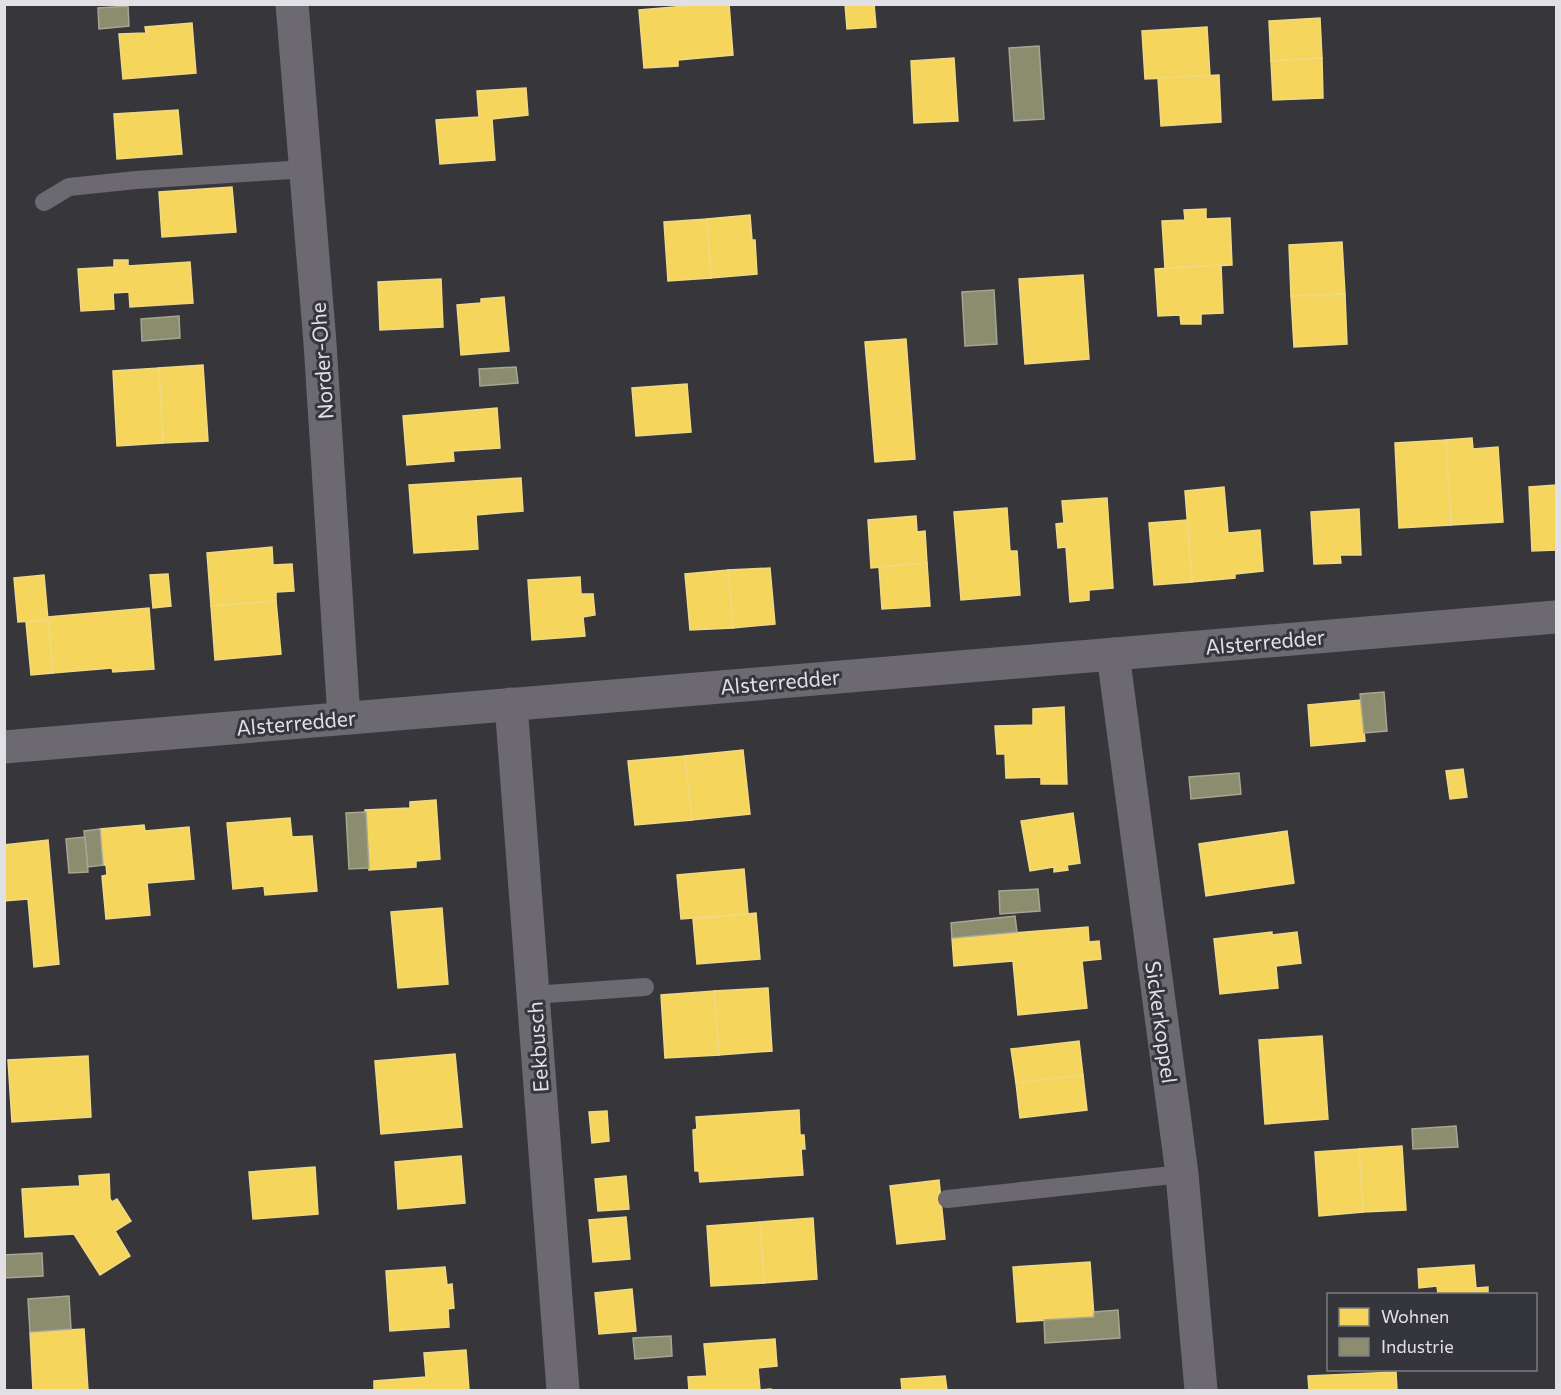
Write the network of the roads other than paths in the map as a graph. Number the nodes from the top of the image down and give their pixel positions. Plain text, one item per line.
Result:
1 (292, 4) edge
2 (306, 169) junction
3 (44, 202) dead end
4 (1557, 617) edge
5 (1113, 654) junction
6 (511, 704) junction
7 (344, 718) junction
8 (4, 747) edge
9 (645, 987) dead end
10 (533, 995) junction
11 (1182, 1174) junction
12 (947, 1199) dead end
13 (563, 1390) edge
14 (1201, 1390) edge

1 - 2 street, Norder-Ohe
2 - 3 lane
2 - 7 street, Norder-Ohe
4 - 5 street, Alsterredder
5 - 6 street, Alsterredder
5 - 11 street, Sickerkoppel
6 - 7 street, Alsterredder
6 - 10 street, Eekbusch
7 - 8 street, Alsterredder
9 - 10 lane
10 - 13 street, Eekbusch
11 - 12 lane
11 - 14 street, Sickerkoppel

